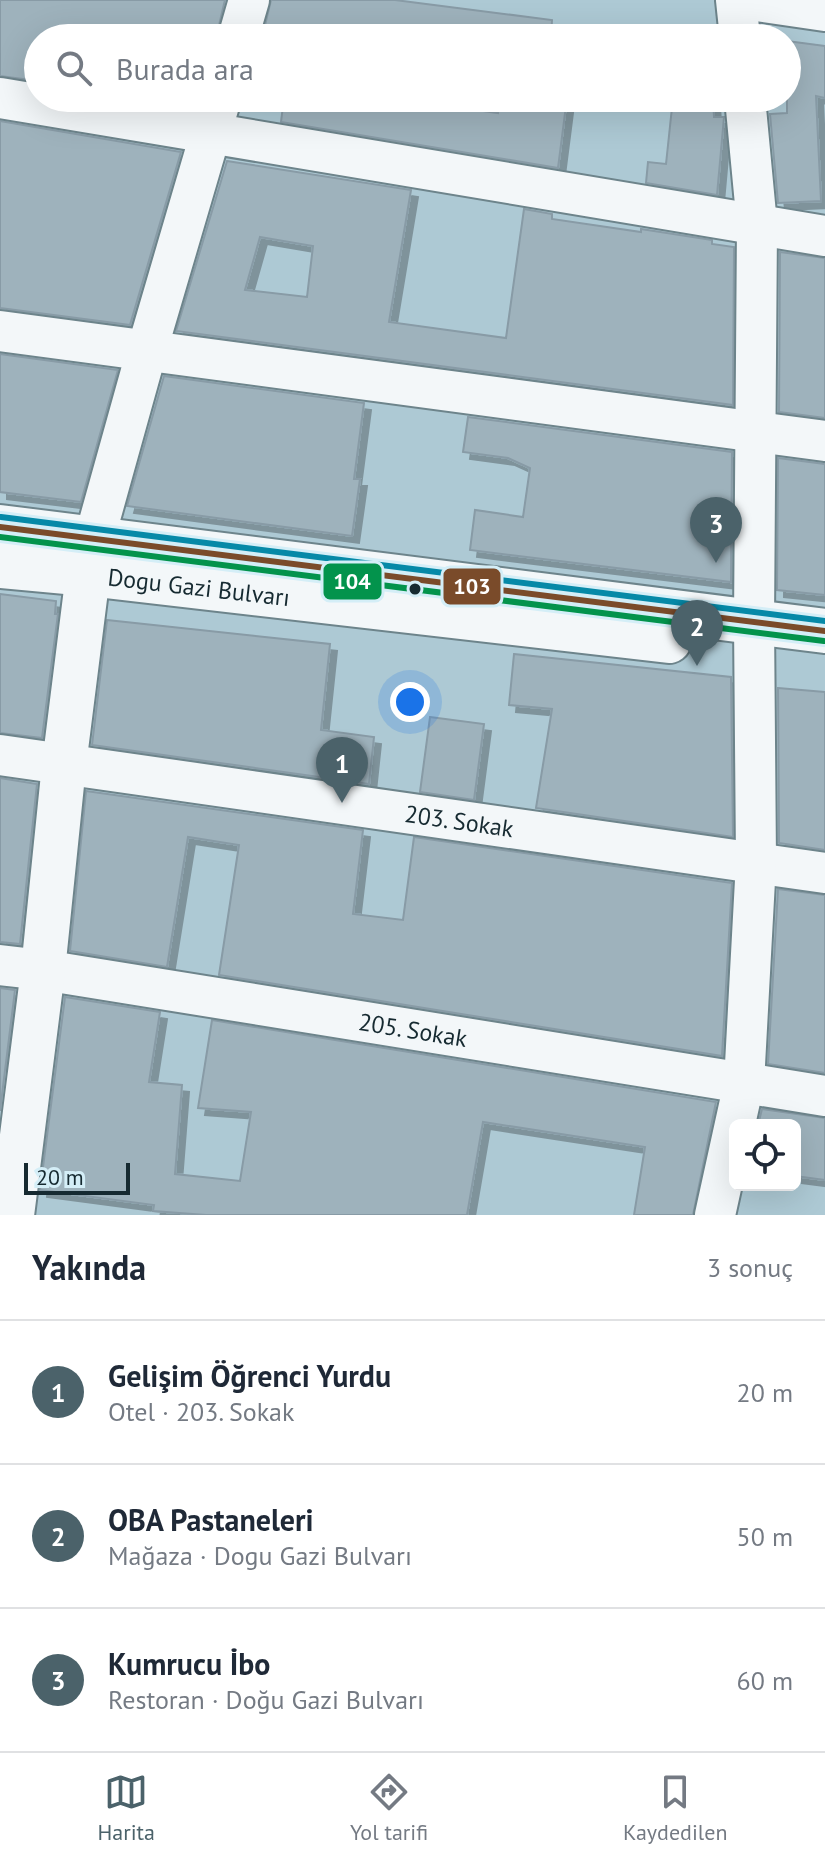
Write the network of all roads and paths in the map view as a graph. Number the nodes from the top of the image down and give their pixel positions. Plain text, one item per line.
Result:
1 (249, 0) edge
2 (736, 0) edge
3 (750, 0) edge
4 (825, 11) edge
5 (242, 24) edge
6 (739, 24) edge
7 (0, 98) edge
8 (24, 100) edge
9 (178, 112) edge
10 (746, 112) edge
11 (216, 115) edge
12 (757, 225) junction
13 (825, 236) edge
14 (0, 331) edge
15 (147, 350) junction
16 (756, 433) junction
17 (825, 441) edge
18 (0, 527) edge
19 (91, 557) junction
20 (0, 566) edge
21 (825, 631) edge
22 (755, 636) junction
23 (825, 657) edge
24 (0, 755) edge
25 (64, 765) junction
26 (756, 862) junction
27 (825, 873) edge
28 (0, 965) edge
29 (43, 970) junction
30 (744, 1083) junction
31 (825, 1096) edge
32 (15, 1213) edge
33 (715, 1215) edge

1 - 5 street
2 - 6 street
3 - 4 street
7 - 8 street
9 - 11 street
10 - 12 street
11 - 12 street
11 - 15 street
12 - 13 street
12 - 16 street
14 - 15 street
15 - 16 street
15 - 19 street
16 - 17 street
16 - 22 street
18 - 19 main road
19 - 20 main road, Dogu Gazi Bulvarı
19 - 22 main road
19 - 25 main road
21 - 22 main road
22 - 23 main road
22 - 26 street
24 - 25 street, 203. Sokak
25 - 26 street, 203. Sokak
25 - 29 main road
26 - 27 street, 203. Sokak
26 - 30 street
28 - 29 street, 205. Sokak
29 - 30 street, 205. Sokak
29 - 32 main road
30 - 31 street, 205. Sokak
30 - 33 street

